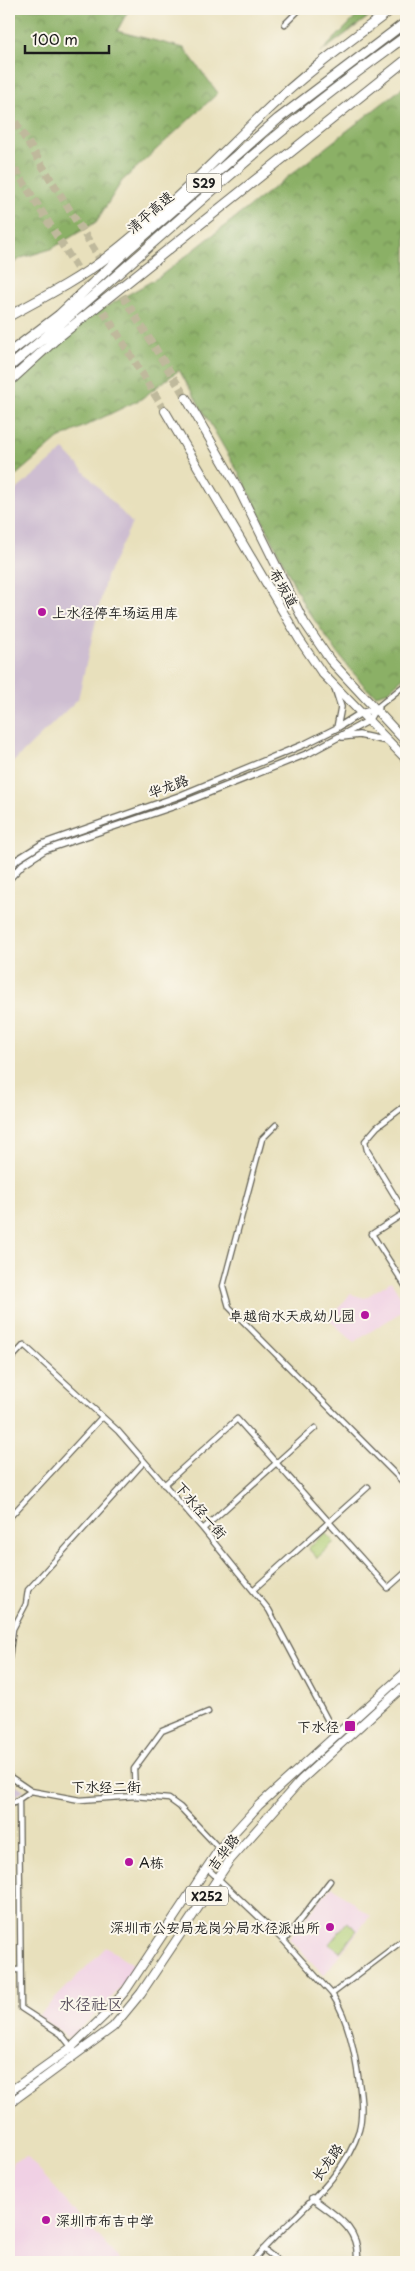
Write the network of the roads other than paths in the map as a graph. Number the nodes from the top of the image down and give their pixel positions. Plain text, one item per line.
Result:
1 (300, 9) edge
2 (392, 9) edge
3 (406, 22) edge
4 (285, 24) dead end
5 (406, 36) edge
6 (406, 60) edge
7 (9, 316) edge
8 (9, 353) edge
9 (9, 367) edge
10 (9, 382) edge
11 (186, 398) tunnel mouth
12 (165, 411) tunnel mouth
13 (406, 684) edge
14 (334, 686) junction
15 (375, 709) junction
16 (360, 713) junction
17 (368, 721) junction
18 (337, 728) junction
19 (338, 738) junction
20 (387, 741) junction
21 (406, 742) edge
22 (406, 758) edge
23 (9, 868) edge
24 (9, 879) edge
25 (406, 1105) edge
26 (276, 1125) dead end
27 (406, 1213) edge
28 (406, 1286) edge
29 (9, 1361) edge
30 (102, 1416) junction
31 (315, 1428) dead end
32 (144, 1462) junction
33 (276, 1463) junction
34 (164, 1485) junction
35 (406, 1485) edge
36 (368, 1487) dead end
37 (9, 1518) edge
38 (329, 1522) junction
39 (203, 1529) junction
40 (406, 1572) edge
41 (253, 1590) junction
42 (9, 1658) edge
43 (406, 1672) edge
44 (406, 1684) edge
45 (208, 1712) dead end
46 (9, 1734) edge
47 (336, 1736) junction
48 (9, 1746) edge
49 (9, 1776) edge
50 (31, 1791) junction
51 (135, 1796) junction
52 (19, 1800) junction
53 (9, 1806) edge
54 (220, 1848) junction
55 (230, 1860) junction
56 (207, 1868) junction
57 (219, 1877) junction
58 (330, 1881) dead end
59 (406, 1938) edge
60 (284, 1941) junction
61 (9, 1970) edge
62 (20, 1970) junction
63 (332, 1994) junction
64 (72, 2047) junction
65 (77, 2054) junction
66 (9, 2092) edge
67 (9, 2106) edge
68 (312, 2198) junction
69 (263, 2249) junction
70 (252, 2262) edge
71 (280, 2262) edge
72 (356, 2262) edge

1 - 4 street
2 - 7 highway
3 - 8 highway, 清平高速 / S29
5 - 9 highway, 清平高速 / S29
6 - 10 highway
11 - 15 main road, 布坂道
12 - 14 main road, 布坂道
13 - 15 street
14 - 16 main road, 布坂道
14 - 18 street
15 - 16 street, 华龙路
15 - 17 street
15 - 21 main road, 布坂道
16 - 17 main road, 布坂道
16 - 18 street, 华龙路
17 - 19 street, 华龙路
17 - 20 main road, 布坂道
18 - 23 street, 华龙路
19 - 20 street
19 - 24 street, 华龙路
20 - 22 main road, 布坂道
25 - 27 street
26 - 35 street
27 - 28 street
29 - 30 street, 下水径一街
30 - 32 street, 下水径一街
30 - 37 street
31 - 33 street
32 - 34 street, 下水径一街
32 - 42 street
33 - 34 street
33 - 38 street
33 - 39 street
34 - 39 street, 下水径一街
36 - 38 street
38 - 40 street
38 - 41 street
39 - 41 street, 下水径一街
41 - 47 street, 下水径一街
43 - 47 main road, 吉华路 / X252
44 - 55 main road, 吉华路 / X252
45 - 51 street
46 - 48 street
47 - 54 main road, 吉华路 / X252
49 - 50 street, 下水经二街
50 - 51 street, 下水经二街
50 - 52 street
51 - 54 street, 下水经二街
52 - 53 street
52 - 62 street
54 - 55 street
54 - 56 main road, 吉华路 / X252
55 - 57 main road, 吉华路 / X252
56 - 57 street, 长龙路
56 - 64 main road, 吉华路 / X252
57 - 60 street, 长龙路
57 - 65 main road, 吉华路 / X252
58 - 60 street
59 - 63 street
60 - 63 street, 长龙路
61 - 62 street
62 - 64 street
63 - 68 street, 长龙路
64 - 65 street
64 - 66 main road, 吉华路 / X252
65 - 67 main road, 吉华路 / X252
68 - 69 street, 长龙路
68 - 72 street
69 - 70 street, 长龙路
69 - 71 street

